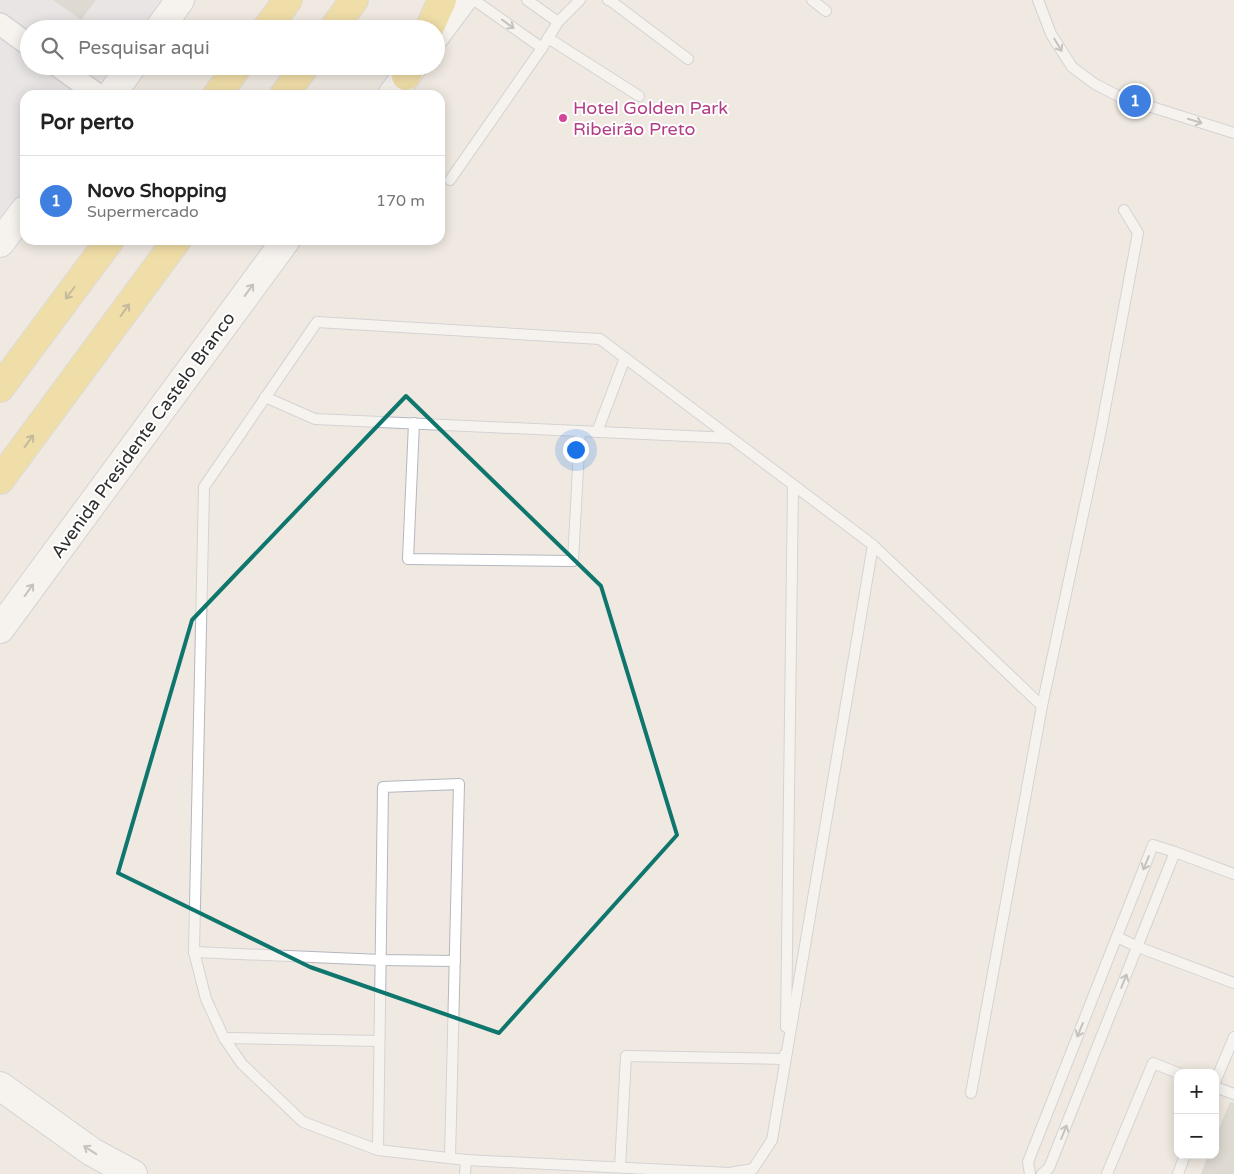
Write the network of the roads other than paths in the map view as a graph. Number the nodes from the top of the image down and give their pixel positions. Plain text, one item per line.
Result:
1 (180, 0) edge
2 (288, 0) edge
3 (354, 0) edge
4 (442, 0) edge
5 (462, 0) edge
6 (474, 0) edge
7 (527, 0) edge
8 (580, 0) edge
9 (608, 0) edge
10 (812, 0) edge
11 (1038, 0) edge
12 (826, 11) dead end
13 (166, 20) edge
14 (273, 20) edge
15 (340, 20) edge
16 (433, 20) edge
17 (558, 22) junction
18 (445, 23) edge
19 (0, 24) edge
20 (20, 38) edge
21 (548, 38) junction
22 (542, 48) junction
23 (688, 59) dead end
24 (70, 75) edge
25 (125, 75) edge
26 (231, 75) edge
27 (299, 75) edge
28 (91, 90) edge
29 (114, 90) edge
30 (221, 90) edge
31 (288, 90) edge
32 (639, 96) dead end
33 (1234, 133) edge
34 (450, 180) dead end
35 (1124, 210) dead end
36 (20, 217) edge
37 (0, 243) edge
38 (106, 245) edge
39 (173, 245) edge
40 (282, 245) edge
41 (625, 358) junction
42 (0, 388) edge
43 (265, 397) junction
44 (414, 423) junction
45 (580, 431) junction
46 (596, 432) junction
47 (731, 438) junction
48 (0, 480) edge
49 (792, 485) junction
50 (872, 545) junction
51 (0, 629) edge
52 (1042, 706) junction
53 (1175, 852) junction
54 (1234, 874) edge
55 (1117, 937) junction
56 (1138, 947) junction
57 (194, 952) junction
58 (380, 960) junction
59 (455, 961) junction
60 (1234, 983) edge
61 (1234, 1037) edge
62 (224, 1038) junction
63 (379, 1041) junction
64 (785, 1059) junction
65 (1174, 1072) edge
66 (1219, 1073) edge
67 (0, 1086) edge
68 (1219, 1088) edge
69 (971, 1092) dead end
70 (1234, 1094) edge
71 (378, 1150) junction
72 (450, 1158) junction
73 (1184, 1159) edge
74 (466, 1160) junction
75 (620, 1168) junction
76 (133, 1174) edge
77 (465, 1174) edge
78 (1030, 1174) edge
79 (1042, 1174) edge
80 (1107, 1174) edge
81 (1178, 1174) edge

1 - 13 main road
2 - 14 main road
3 - 15 main road
4 - 16 main road
5 - 18 main road
6 -> 22 lane
7 - 17 lane
8 - 17 lane
9 - 23 lane
10 - 12 lane
11 -> 33 lane
17 - 21 lane
19 - 20 street
21 - 22 lane
21 - 32 lane
22 - 34 lane
24 - 28 street
25 - 29 main road
26 - 30 main road
27 - 31 main road
35 - 52 lane
36 - 37 main road
38 -> 42 main road
48 -> 39 main road
51 -> 40 main road, Avenida Presidente Castelo Branco
41 - 43 lane
41 - 46 lane
41 - 47 lane
43 - 44 lane
43 - 57 lane
44 - 45 lane
44 - 45 lane
45 - 46 lane
46 - 47 lane
47 - 49 lane
49 - 50 lane
49 - 64 lane
50 - 52 lane
50 - 64 lane
52 - 69 lane
53 - 54 lane
53 -> 55 lane
53 - 56 lane
55 - 56 lane
55 -> 78 lane
56 - 60 lane
79 -> 56 lane
57 - 58 lane
57 - 62 lane
58 - 59 lane
58 - 59 lane
58 - 63 lane
59 - 72 lane
61 - 66 lane
62 - 63 lane
62 - 71 lane
63 - 71 lane
64 - 75 lane
64 - 75 lane
65 - 80 lane
76 -> 67 main road
68 - 70 lane
71 - 72 lane
72 - 74 lane
73 - 81 lane
74 - 75 lane
74 - 77 lane

